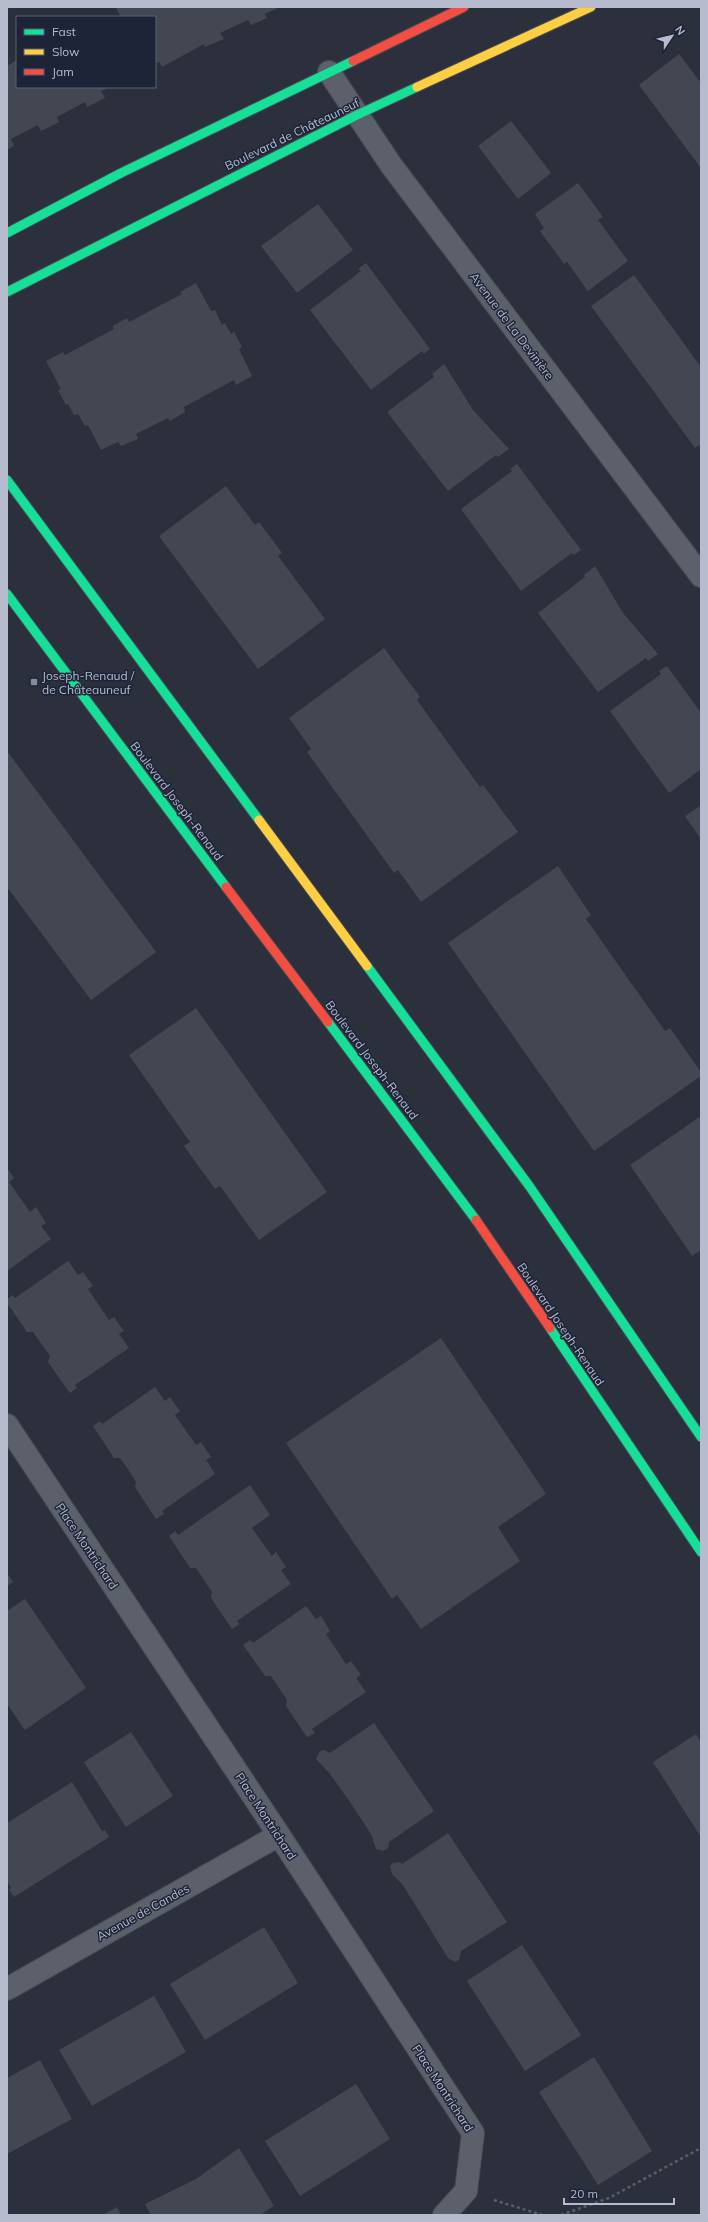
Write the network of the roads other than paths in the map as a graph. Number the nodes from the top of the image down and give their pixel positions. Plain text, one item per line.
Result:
1 (464, 7) edge
2 (591, 7) edge
3 (329, 72) junction
4 (357, 115) junction
5 (7, 233) edge
6 (7, 292) edge
7 (7, 480) edge
8 (701, 576) edge
9 (7, 594) edge
10 (7, 1425) edge
11 (701, 1437) edge
12 (701, 1552) edge
13 (279, 1835) junction
14 (7, 1989) edge
15 (444, 2215) edge

1 - 3 street
2 - 4 street, Boulevard de Châteauneuf
3 - 4 street, Avenue de La Devinière
3 - 5 street
4 - 6 street, Boulevard de Châteauneuf
4 - 8 street, Avenue de La Devinière
7 - 11 street
9 - 12 street, Boulevard Joseph-Renaud
10 - 13 street, Place Montrichard
13 - 14 street, Avenue de Candes
13 - 15 street, Place Montrichard

